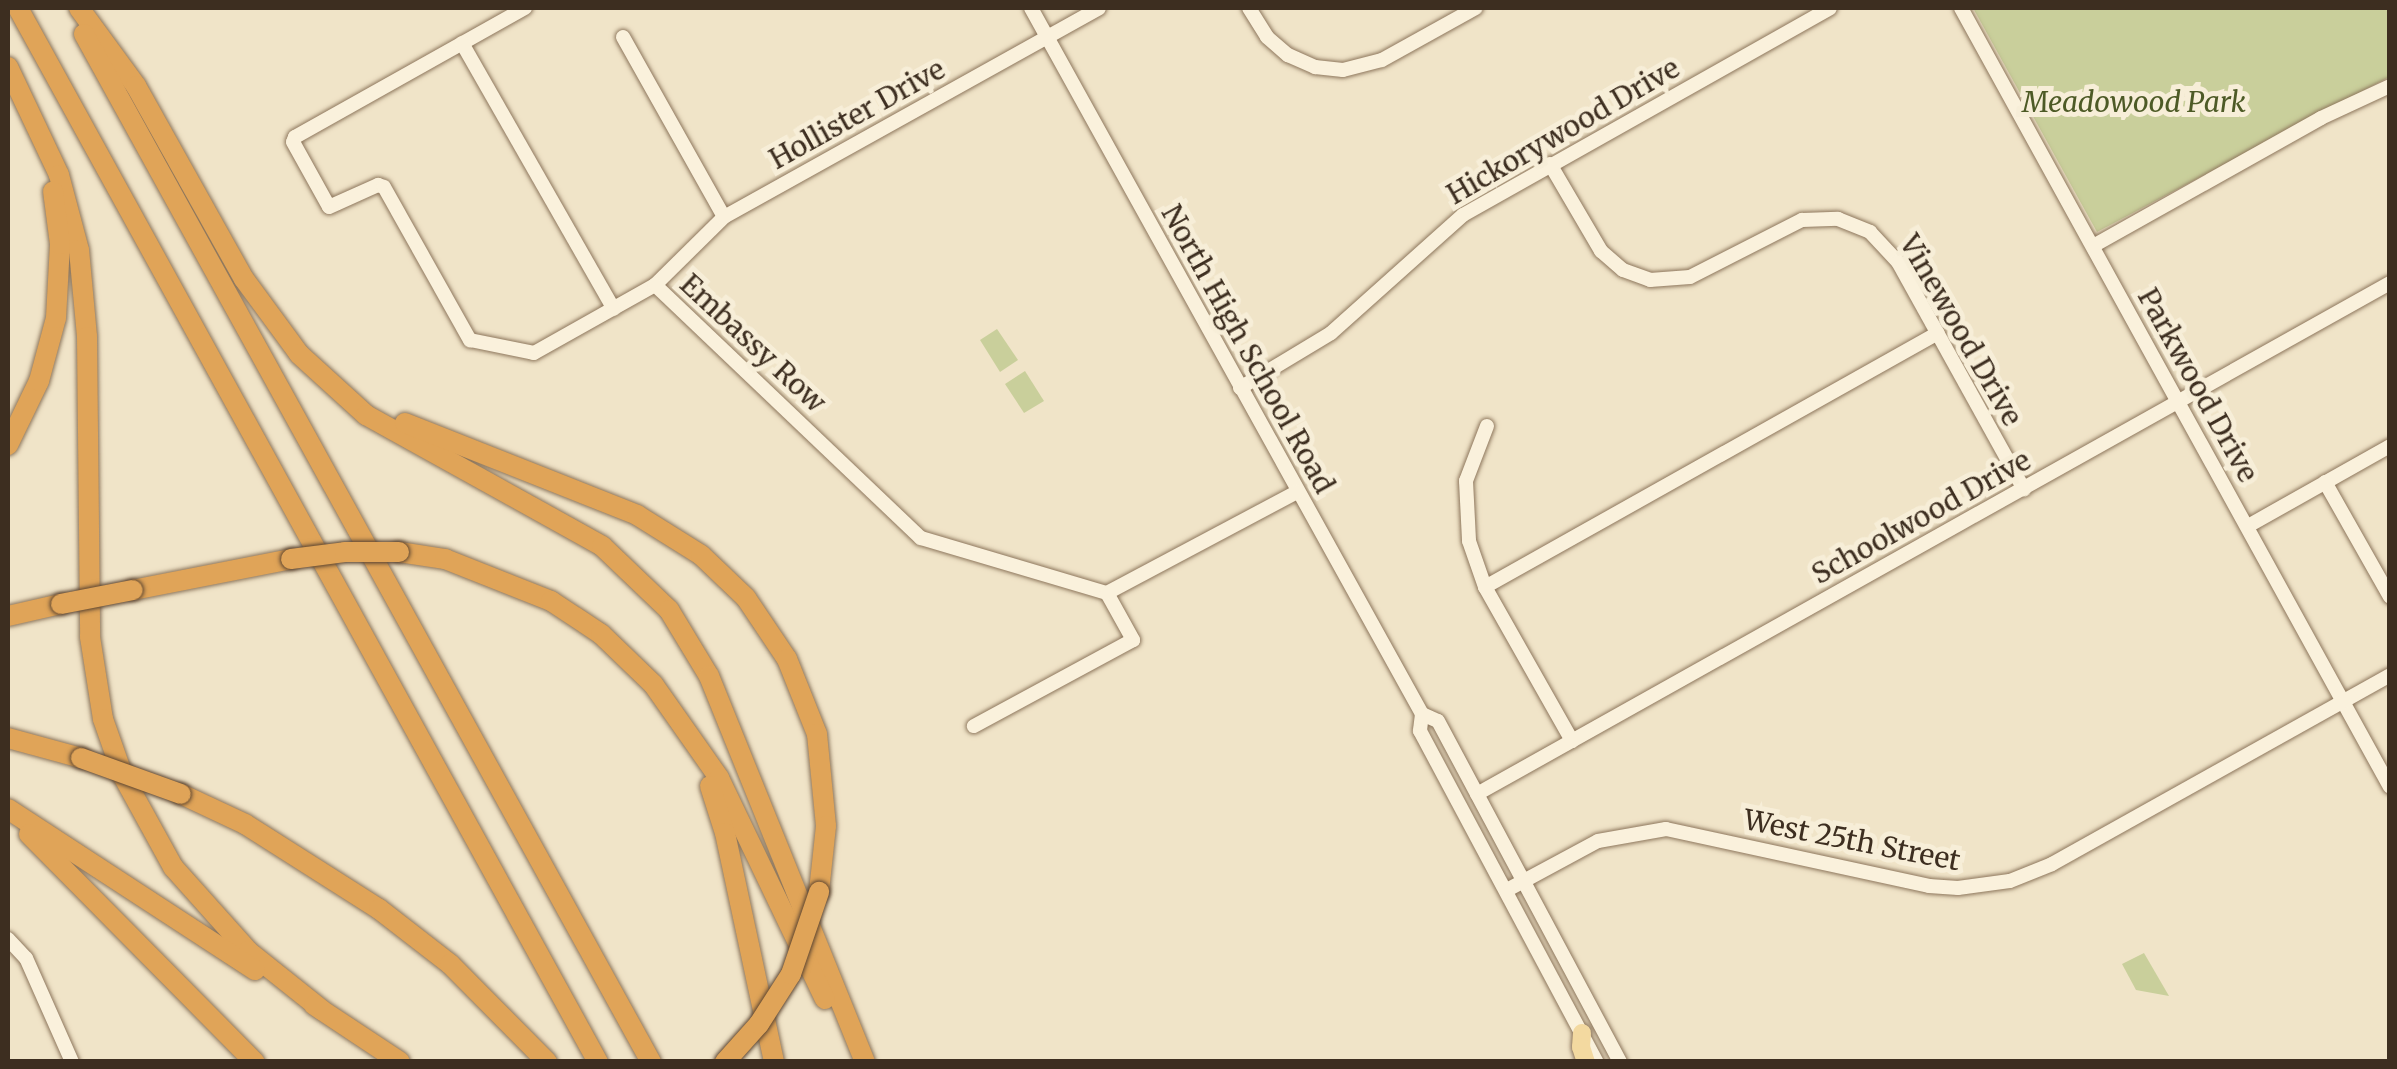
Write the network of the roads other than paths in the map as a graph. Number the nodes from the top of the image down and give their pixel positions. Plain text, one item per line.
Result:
1 (18, 8) edge
2 (70, 8) edge
3 (79, 8) edge
4 (525, 8) edge
5 (1031, 8) edge
6 (1099, 8) edge
7 (1249, 8) edge
8 (1476, 8) edge
9 (1830, 8) edge
10 (1961, 8) edge
11 (623, 37) dead end
12 (1047, 37) junction
13 (462, 42) junction
14 (8, 68) edge
15 (2390, 86) edge
16 (23, 99) junction
17 (1550, 164) junction
18 (724, 217) junction
19 (2093, 246) junction
20 (2390, 283) edge
21 (655, 285) junction
22 (614, 308) junction
23 (1938, 333) junction
24 (1240, 388) junction
25 (349, 398) junction
26 (2180, 402) junction
27 (1487, 426) dead end
28 (8, 445) edge
29 (2390, 446) edge
30 (2326, 482) junction
31 (2024, 488) junction
32 (1297, 492) junction
33 (2248, 526) junction
34 (1486, 587) junction
35 (1107, 593) junction
36 (2390, 597) edge
37 (8, 616) edge
38 (2390, 675) edge
39 (2344, 701) junction
40 (1422, 714) junction
41 (974, 726) dead end
42 (8, 738) edge
43 (1572, 742) junction
44 (693, 743) junction
45 (2390, 787) edge
46 (1477, 794) junction
47 (8, 808) edge
48 (8, 818) edge
49 (1523, 882) junction
50 (1507, 890) junction
51 (8, 939) edge
52 (322, 1010) junction
53 (1582, 1033) junction
54 (72, 1062) edge
55 (255, 1062) edge
56 (400, 1062) edge
57 (546, 1062) edge
58 (598, 1062) edge
59 (650, 1062) edge
60 (725, 1062) edge
61 (774, 1062) edge
62 (854, 1062) edge
63 (865, 1062) edge
64 (1586, 1062) edge
65 (1597, 1062) edge
66 (1620, 1062) edge

1 - 58 highway
2 - 59 highway
3 - 25 highway
4 - 13 street
5 - 12 street, North High School Road
6 - 12 street, Hollister Drive
7 - 8 street
9 - 17 street, Hickorywood Drive
10 - 19 street, Parkwood Drive
11 - 18 street
12 - 18 street, Hollister Drive
12 - 24 street, North High School Road
13 - 22 street
13 - 22 street, Embassy Row
14 - 16 highway
15 - 19 street
16 - 28 highway
16 - 52 highway
17 - 23 street, Vinewood Drive
17 - 24 street, Hickorywood Drive
18 - 21 street, Hollister Drive
19 - 26 street, Parkwood Drive
20 - 26 street, Schoolwood Drive
21 - 22 street, Embassy Row
21 - 35 street, Embassy Row
23 - 31 street, Vinewood Drive
23 - 34 street
24 - 32 street, North High School Road
25 - 60 highway, bridge
25 - 63 highway
26 - 31 street, Schoolwood Drive
26 - 33 street, Parkwood Drive
27 - 34 street
29 - 30 street
30 - 33 street
30 - 36 street
31 - 43 street, Schoolwood Drive
32 - 35 street
32 - 40 street, North High School Road
33 - 39 street, Parkwood Drive
34 - 43 street
35 - 41 street
37 - 44 highway, bridge
38 - 39 street, West 25th Street
39 - 45 street, Parkwood Drive
39 - 49 street, West 25th Street
40 - 46 street, North High School Road
40 - 50 street, North High School Road
42 - 57 highway, bridge
43 - 46 street, Schoolwood Drive
44 - 61 highway
44 - 62 highway
46 - 49 street, North High School Road
47 - 52 highway
48 - 55 highway
49 - 50 street, West 25th Street
49 - 66 street, North High School Road
50 - 53 street, North High School Road
51 - 54 street
52 - 56 highway
53 - 64 main road
53 - 65 street, North High School Road

